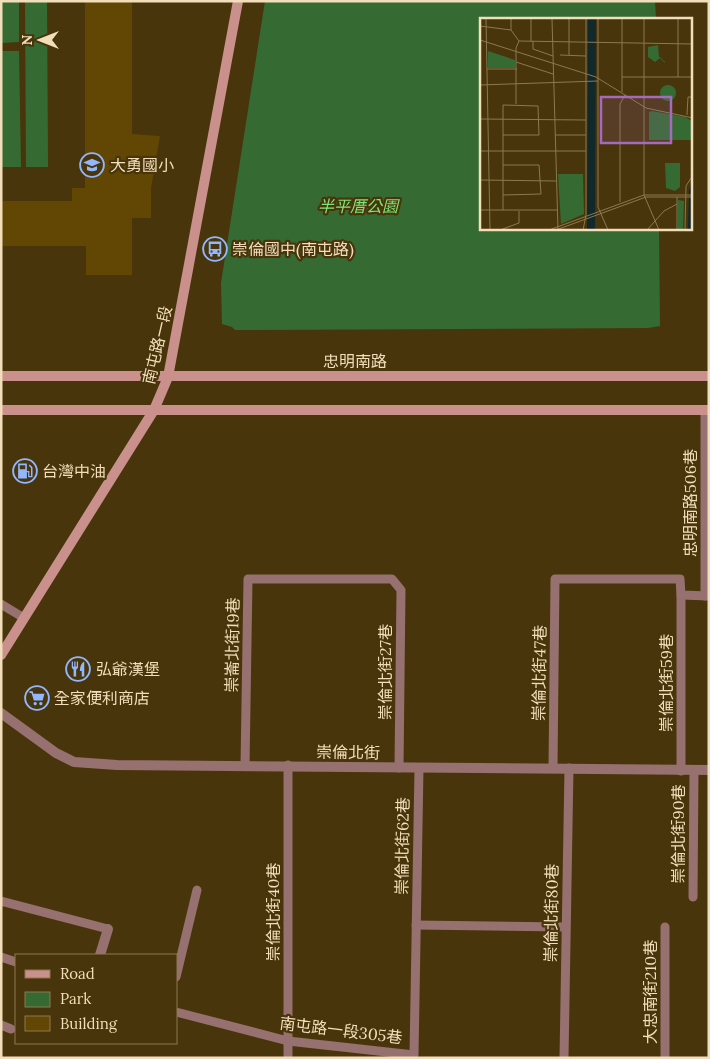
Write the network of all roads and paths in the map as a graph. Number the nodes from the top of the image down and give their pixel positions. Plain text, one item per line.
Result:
1 (238, 1) edge
2 (1, 376) edge
3 (168, 376) junction
4 (709, 376) edge
5 (1, 410) edge
6 (154, 410) junction
7 (707, 410) edge
8 (392, 579) joint
9 (555, 579) joint
10 (681, 595) junction
11 (707, 596) edge
12 (1, 604) edge
13 (24, 618) junction
14 (1, 655) edge
15 (1, 713) edge
16 (288, 765) junction
17 (245, 766) junction
18 (399, 768) junction
19 (419, 768) junction
20 (553, 768) junction
21 (568, 768) junction
22 (709, 770) edge
23 (681, 771) junction
24 (694, 771) junction
25 (197, 890) dead end
26 (693, 897) dead end
27 (1, 901) edge
28 (416, 925) junction
29 (565, 926) junction
30 (665, 926) dead end
31 (108, 929) joint
32 (100, 954) edge
33 (1, 957) edge
34 (15, 962) edge
35 (178, 969) edge
36 (178, 1012) edge
37 (1, 1026) edge
38 (11, 1029) dead end
39 (288, 1040) junction
40 (414, 1055) joint
41 (288, 1058) edge
42 (564, 1058) edge
43 (665, 1058) edge

1 - 3 main road, 南屯路一段
2 - 3 main road, 忠明南路
3 - 4 main road, 忠明南路
3 - 6 main road, 南屯路一段
5 - 6 main road
6 - 7 main road
6 - 13 main road, 南屯路一段
7 - 11 lane, 忠明南路506巷
8 - 17 lane, 崇崙北街19巷
8 - 18 lane, 崇倫北街27巷
9 - 10 lane, 忠明南路506巷
9 - 20 lane, 崇倫北街47巷
10 - 11 lane, 忠明南路506巷
10 - 23 lane, 崇倫北街59巷
12 - 13 lane
13 - 14 main road, 南屯路一段
15 - 17 street, 崇倫北街
16 - 17 street, 崇倫北街
16 - 18 street, 崇倫北街
16 - 39 lane, 崇倫北街40巷
18 - 19 street, 崇倫北街
19 - 20 street, 崇倫北街
19 - 28 lane, 崇倫北街62巷
20 - 21 street, 崇倫北街
21 - 23 street, 崇倫北街
21 - 29 lane, 崇倫北街80巷
22 - 24 street, 崇倫北街
23 - 24 street, 崇倫北街
24 - 26 lane, 崇倫北街90巷
25 - 35 lane
27 - 31 lane
28 - 29 lane
28 - 40 lane, 崇倫北街62巷
29 - 42 lane, 崇倫北街80巷
30 - 43 lane, 大忠南街210巷
31 - 32 street
33 - 34 lane
36 - 39 lane, 南屯路一段305巷
37 - 38 lane
39 - 40 lane, 南屯路一段305巷
39 - 41 lane, 崇倫北街40巷

